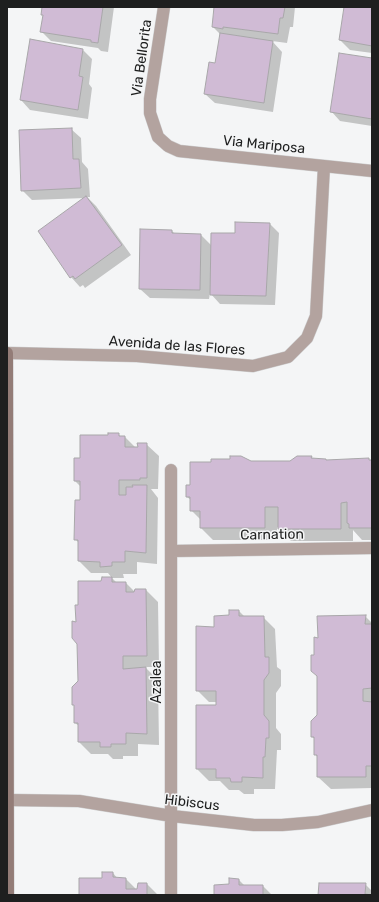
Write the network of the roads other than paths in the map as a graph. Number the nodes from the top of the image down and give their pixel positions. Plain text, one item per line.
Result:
1 (164, 7) edge
2 (158, 137) joint
3 (324, 166) junction
4 (372, 171) edge
5 (7, 353) edge
6 (171, 470) dead end
7 (372, 548) edge
8 (172, 551) junction
9 (8, 800) junction
10 (372, 810) edge
11 (172, 816) junction
12 (8, 895) edge
13 (171, 895) edge

1 - 2 street, Via Bellorita
2 - 3 street, Via Mariposa
3 - 4 street, Via Mariposa
3 - 5 street, Avenida de las Flores
5 - 9 street
6 - 8 street, Azalea
7 - 8 street, Carnation
8 - 11 street, Azalea
9 - 11 street, Hibiscus
9 - 12 street
10 - 11 street, Hibiscus
11 - 13 street, Azalea

